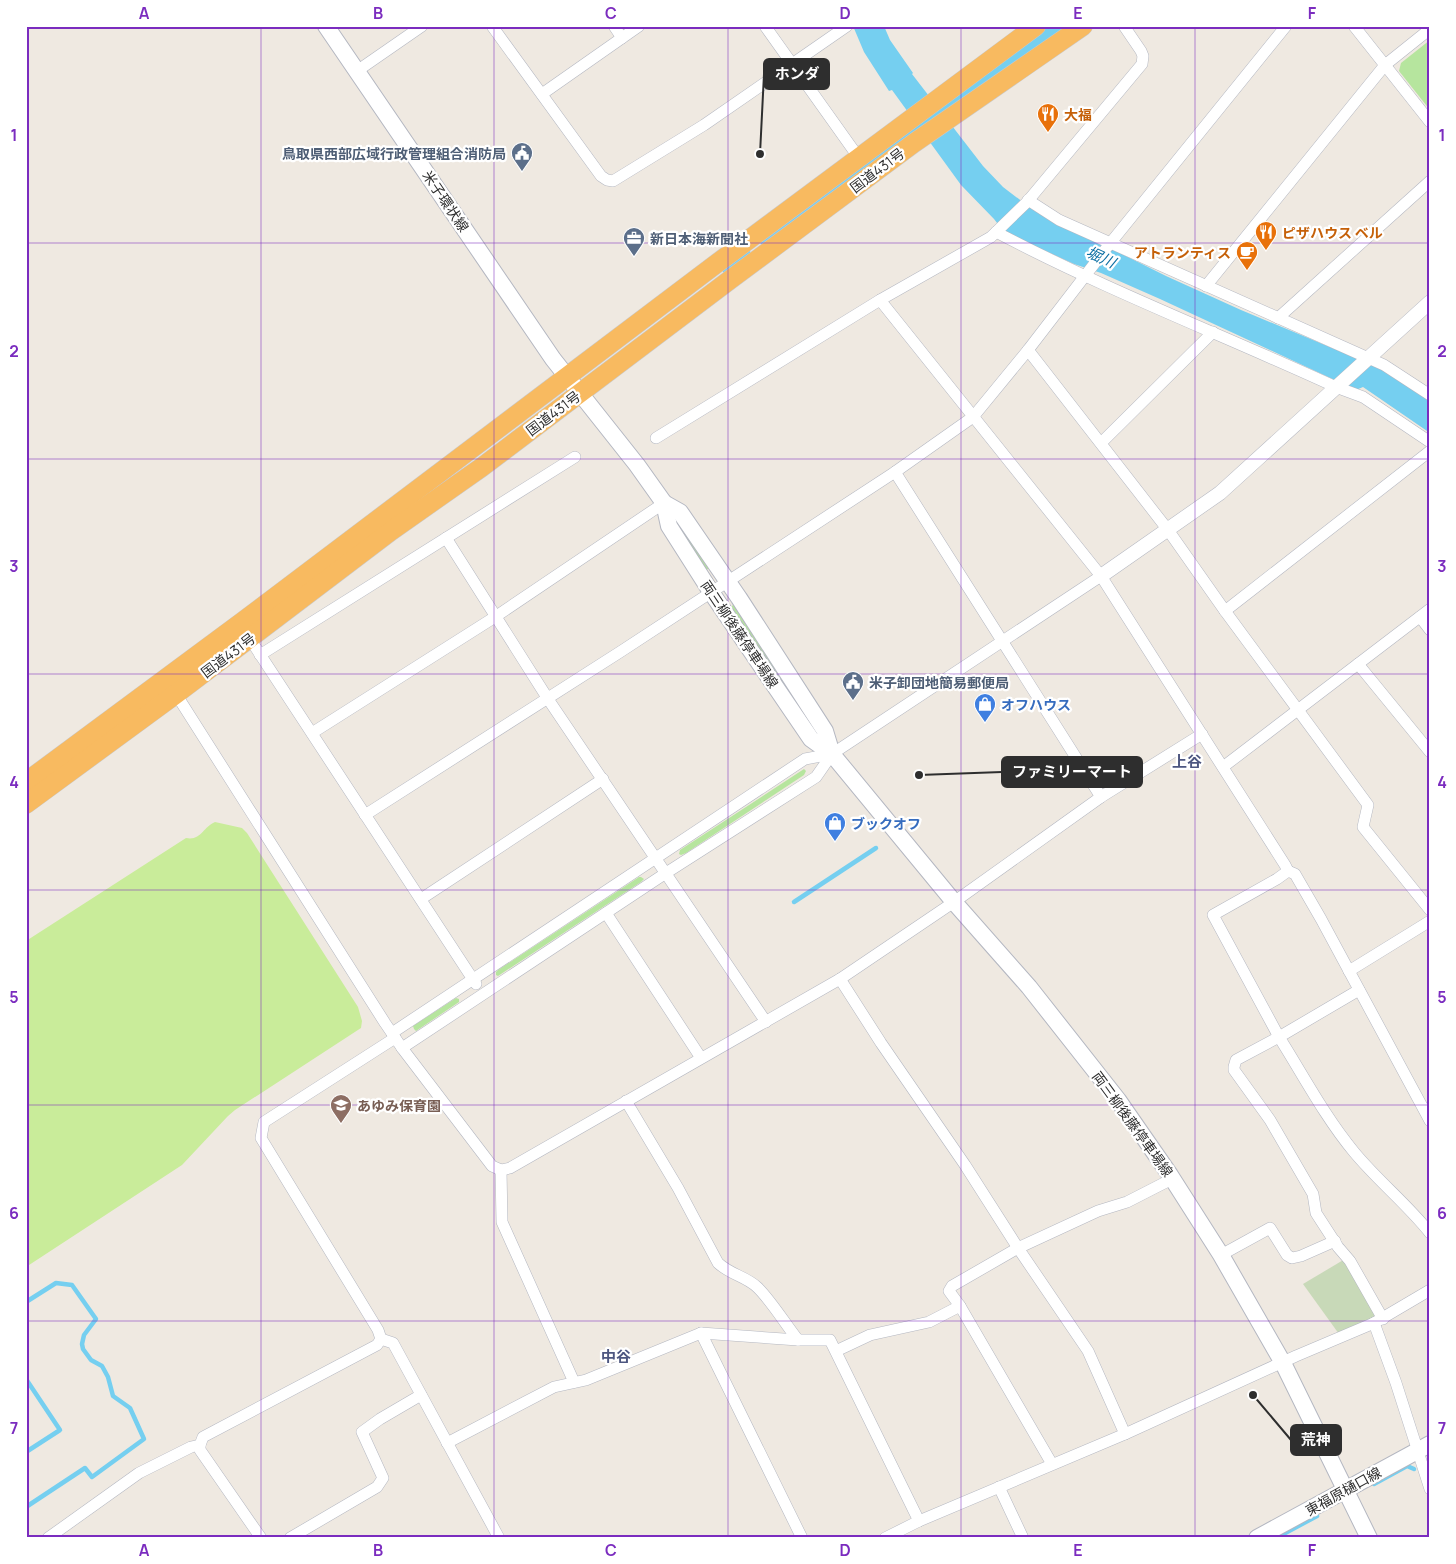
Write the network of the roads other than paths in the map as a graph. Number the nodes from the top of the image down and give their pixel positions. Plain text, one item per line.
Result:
1 (326, 26) edge
2 (422, 26) edge
3 (614, 26) edge
4 (639, 26) edge
5 (765, 26) edge
6 (847, 26) edge
7 (1036, 26) edge
8 (1084, 26) edge
9 (1124, 26) edge
10 (1286, 26) edge
11 (1354, 26) edge
12 (496, 28) edge
13 (1430, 30) edge
14 (622, 38) junction
15 (791, 65) junction
16 (1385, 65) junction
17 (357, 71) junction
18 (542, 94) junction
19 (1430, 122) edge
20 (859, 158) junction
21 (1430, 181) edge
22 (1028, 201) junction
23 (998, 230) junction
24 (1111, 243) junction
25 (1085, 275) junction
26 (1206, 286) junction
27 (880, 300) junction
28 (1430, 302) edge
29 (1278, 318) junction
30 (1213, 332) junction
31 (1028, 350) junction
32 (1370, 358) junction
33 (566, 376) junction
34 (1336, 387) junction
35 (580, 393) junction
36 (1430, 395) edge
37 (973, 417) junction
38 (656, 438) dead end
39 (1430, 442) edge
40 (1101, 443) junction
41 (1430, 451) edge
42 (575, 457) dead end
43 (895, 472) junction
44 (664, 503) junction
45 (1168, 530) junction
46 (446, 538) junction
47 (1101, 576) junction
48 (727, 581) junction
49 (711, 592) junction
50 (1430, 609) edge
51 (1225, 611) junction
52 (495, 617) junction
53 (1420, 617) junction
54 (1430, 630) edge
55 (250, 639) junction
56 (1002, 641) junction
57 (260, 655) junction
58 (1358, 664) junction
59 (176, 694) junction
60 (548, 699) junction
61 (1298, 710) junction
62 (312, 733) junction
63 (1202, 734) junction
64 (1430, 752) edge
65 (832, 754) junction
66 (1223, 767) junction
67 (603, 779) junction
68 (26, 782) edge
69 (1101, 797) junction
70 (26, 804) edge
71 (365, 815) junction
72 (656, 858) junction
73 (1288, 871) junction
74 (666, 873) junction
75 (421, 899) junction
76 (954, 902) junction
77 (1430, 910) edge
78 (606, 913) junction
79 (1430, 921) edge
80 (1349, 970) junction
81 (472, 979) junction
82 (840, 979) junction
83 (1360, 990) junction
84 (482, 994) junction
85 (766, 1022) junction
86 (394, 1036) junction
87 (1279, 1037) junction
88 (402, 1048) junction
89 (702, 1058) junction
90 (626, 1101) junction
91 (1430, 1121) edge
92 (500, 1170) junction
93 (1172, 1179) junction
94 (1430, 1233) edge
95 (1335, 1241) junction
96 (1018, 1248) junction
97 (1221, 1255) junction
98 (1430, 1290) edge
99 (960, 1306) junction
100 (1379, 1321) junction
101 (701, 1333) junction
102 (381, 1339) junction
103 (798, 1340) junction
104 (836, 1351) junction
105 (1283, 1363) junction
106 (574, 1382) junction
107 (421, 1395) junction
108 (1124, 1434) junction
109 (447, 1443) junction
110 (200, 1445) junction
111 (1423, 1447) edge
112 (1052, 1464) junction
113 (999, 1487) junction
114 (1430, 1489) edge
115 (1345, 1490) junction
116 (919, 1522) junction
117 (48, 1538) edge
118 (261, 1538) edge
119 (290, 1538) edge
120 (499, 1538) edge
121 (802, 1538) edge
122 (885, 1538) edge
123 (1023, 1538) edge
124 (1257, 1538) edge
125 (1369, 1538) edge

1 - 17 main road, 米子環状線
2 - 17 street
3 - 14 street
4 - 14 street
5 - 15 street
6 - 15 street
7 - 20 highway, 国道431号
8 - 35 highway, 国道431号
9 - 22 street
10 - 24 street
11 - 16 street
12 - 18 street
13 - 16 street
14 - 18 street
15 - 18 street
15 - 20 street
16 - 19 street
16 - 26 street
17 - 33 main road, 米子環状線
20 - 33 highway, 国道431号
21 - 29 street
22 - 23 street
22 - 24 street
23 - 25 street
23 - 27 street
24 - 25 street
24 - 26 street
25 - 30 street
25 - 31 street
26 - 29 street
27 - 37 street
27 - 38 street
28 - 32 street
29 - 32 street
30 - 34 street
30 - 40 street
31 - 37 street
31 - 40 street
32 - 34 street
32 - 36 street
33 - 35 main road, 両三柳後藤停車場線
33 - 68 highway, 国道431号
34 - 39 street
34 - 45 street
35 - 44 main road, 両三柳後藤停車場線
35 - 55 highway, 国道431号
37 - 43 street
37 - 47 street
40 - 45 street
41 - 51 street
42 - 46 street
43 - 48 street
43 - 56 street
44 - 48 main road, 両三柳後藤停車場線
44 - 49 main road, 両三柳後藤停車場線
44 - 52 street
45 - 47 street
45 - 51 street
46 - 52 street
46 - 57 street
47 - 56 street
47 - 63 street
48 - 49 street
48 - 65 main road, 両三柳後藤停車場線
49 - 60 street
49 - 65 main road, 両三柳後藤停車場線
50 - 53 street
51 - 61 street
52 - 60 street
52 - 62 street
53 - 54 street
53 - 58 street
55 - 57 street
55 - 59 highway, 国道431号
56 - 65 street
56 - 69 street
57 - 62 street
58 - 61 street
58 - 64 street
59 - 70 highway, 国道431号
59 - 86 street
60 - 67 street
60 - 71 street
61 - 66 street
61 - 77 street
62 - 71 street
63 - 66 street
63 - 69 street
65 - 72 street
65 - 74 street
65 - 76 main road, 両三柳後藤停車場線
66 - 73 street
67 - 72 street
67 - 75 street
69 - 76 street
71 - 75 street
72 - 74 street
72 - 81 street
73 - 80 street
73 - 87 street
74 - 78 street
74 - 85 street
75 - 81 street
76 - 82 street
76 - 93 main road, 両三柳後藤停車場線
78 - 84 street
78 - 89 street
79 - 80 street
80 - 83 street
81 - 84 street
81 - 86 street
82 - 85 street
82 - 96 street
83 - 87 street
83 - 91 street
84 - 88 street
85 - 89 street
86 - 88 street
86 - 102 street
87 - 94 street
87 - 95 street
88 - 92 street
89 - 90 street
90 - 92 street
90 - 103 street
92 - 106 street
93 - 96 street
93 - 97 main road, 両三柳後藤停車場線
95 - 97 street
95 - 100 street
96 - 99 street
96 - 108 street
97 - 105 main road, 両三柳後藤停車場線
98 - 100 street
99 - 104 street
99 - 112 street
100 - 105 street
100 - 111 street
101 - 103 street
101 - 106 street
101 - 121 street
102 - 107 street
102 - 110 street
103 - 104 street
104 - 116 street
105 - 108 street
105 - 115 main road, 両三柳後藤停車場線
106 - 109 street
107 - 109 street
107 - 119 street
108 - 112 street
109 - 120 street
110 - 117 street
110 - 118 street
111 - 114 street
111 - 115 main road, 東福原樋口線
112 - 113 street
113 - 116 street
113 - 123 street
115 - 124 main road, 東福原樋口線
115 - 125 main road, 両三柳後藤停車場線
116 - 122 street

